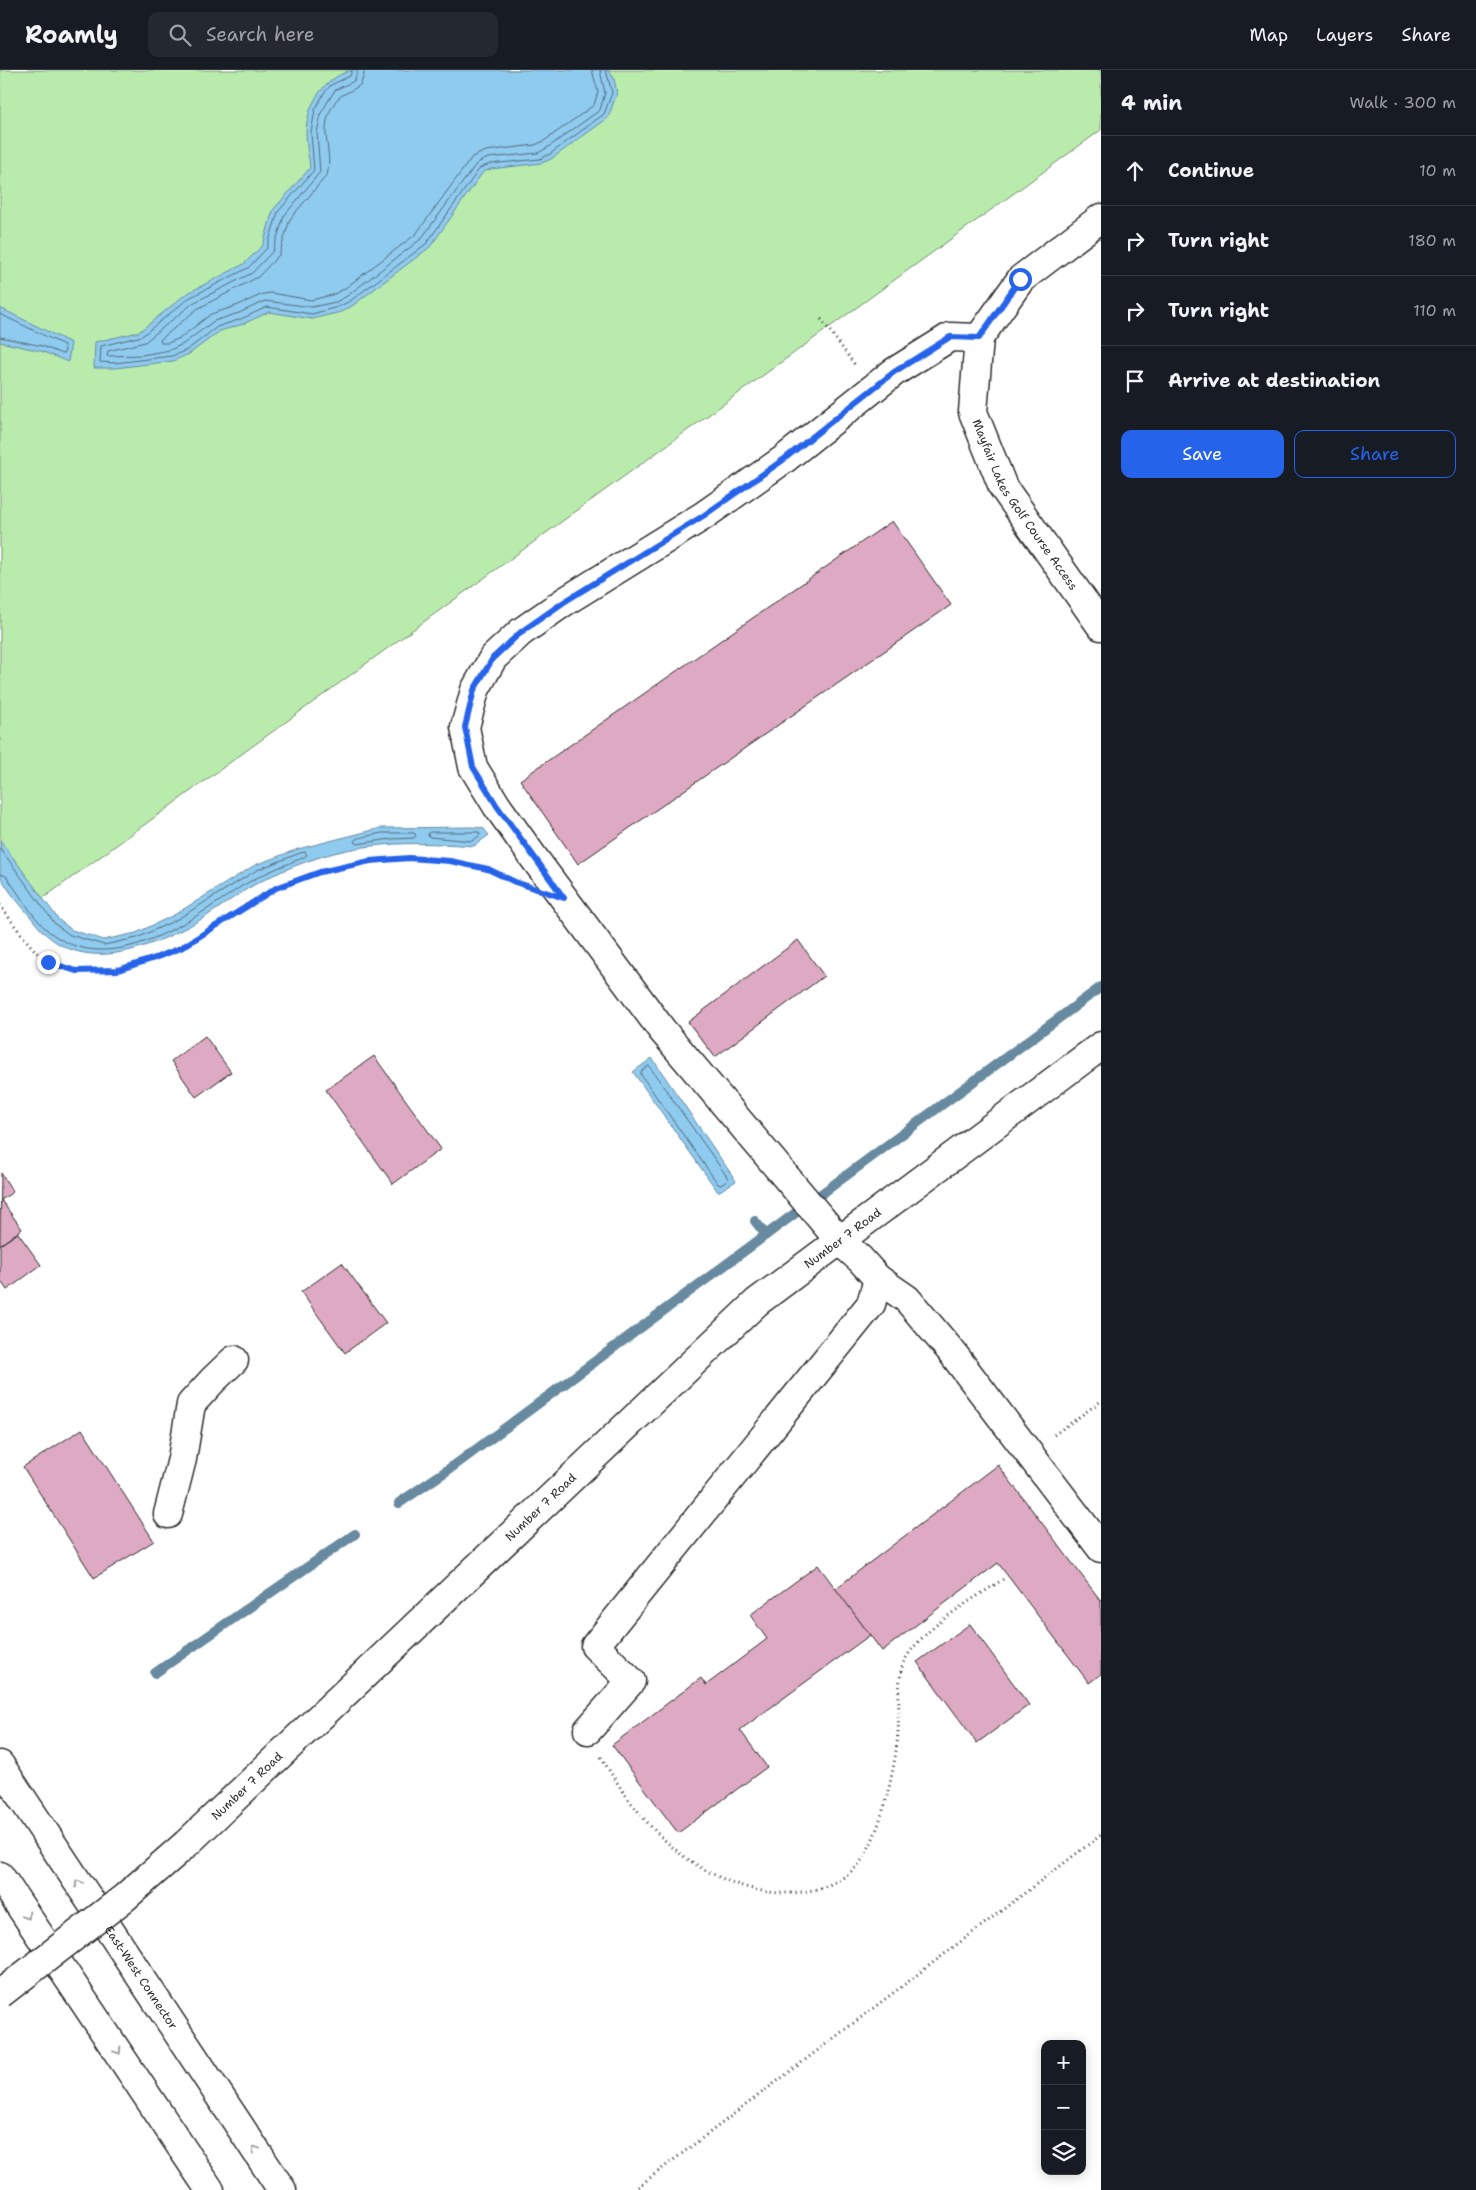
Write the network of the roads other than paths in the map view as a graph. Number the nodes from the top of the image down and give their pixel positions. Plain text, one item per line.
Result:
1 (1101, 218) edge
2 (979, 338) junction
3 (1101, 626) edge
4 (1101, 1046) edge
5 (840, 1241) junction
6 (878, 1279) junction
7 (234, 1360) dead end
8 (168, 1514) dead end
9 (1101, 1548) edge
10 (588, 1730) road end
11 (0, 1765) edge
12 (0, 1876) edge
13 (0, 1994) edge
14 (210, 2190) edge
15 (282, 2190) edge

1 - 2 main road
2 - 3 main road, Mayfair Lakes Golf Course Access
2 - 5 main road
4 - 5 main road, Number 7 Road
5 - 6 main road
5 - 13 main road, Number 7 Road, bridge
6 - 9 main road
6 - 10 main road
7 - 8 main road
15 -> 11 main road, East-West Connector
12 -> 14 main road

